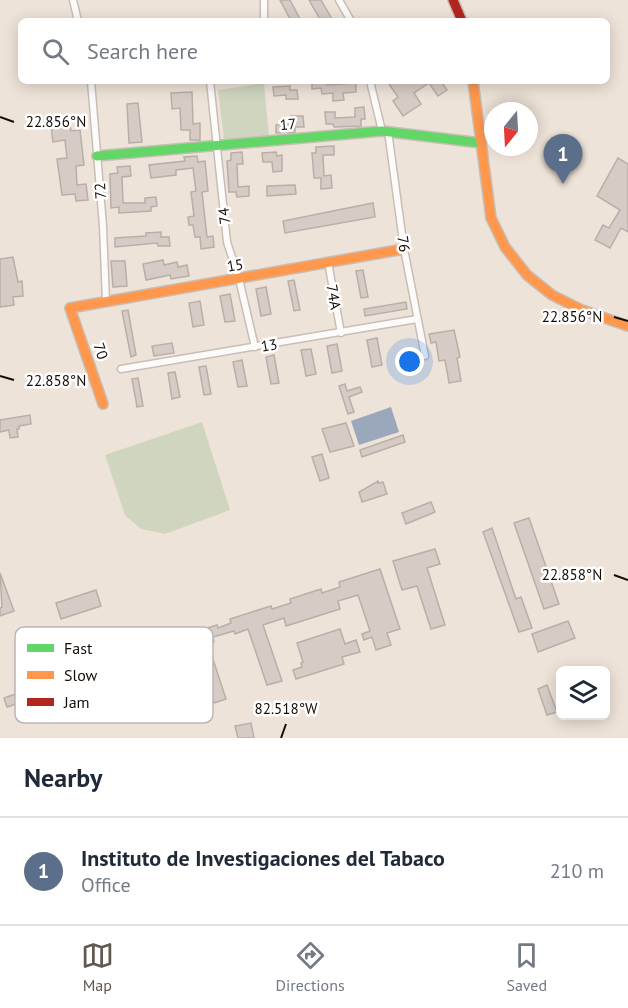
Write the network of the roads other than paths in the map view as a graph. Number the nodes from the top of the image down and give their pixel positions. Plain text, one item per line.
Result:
1 (73, 0) edge
2 (264, 0) edge
3 (339, 0) edge
4 (453, 0) edge
5 (77, 18) edge
6 (264, 18) edge
7 (349, 18) edge
8 (461, 18) edge
9 (91, 84) edge
10 (210, 84) edge
11 (371, 84) edge
12 (473, 84) edge
13 (385, 131) junction
14 (481, 143) junction
15 (216, 145) junction
16 (97, 156) junction
17 (404, 249) junction
18 (328, 262) junction
19 (239, 279) junction
20 (106, 302) junction
21 (70, 308) joint
22 (417, 320) junction
23 (628, 326) edge
24 (341, 333) junction
25 (255, 347) junction
26 (425, 356) dead end
27 (121, 369) dead end
28 (103, 404) dead end

1 - 5 street
2 - 6 street
3 - 7 street
4 - 8 street
9 - 16 street, 72
10 - 15 street, 74
11 - 13 street, 76
12 - 14 street
13 - 14 street, 17
13 - 15 street, 17
13 - 17 street, 76
14 - 23 street
15 - 16 street, 17
15 - 19 street, 74
16 - 20 street, 72
17 - 18 street, 15
17 - 22 street, 76
18 - 19 street, 15
18 - 24 street, 74A
19 - 20 street, 15
19 - 25 street, 74
20 - 21 street, 15
21 - 28 street, 70
22 - 24 street, 13
22 - 26 street, 76
24 - 25 street, 13
25 - 27 street, 13

